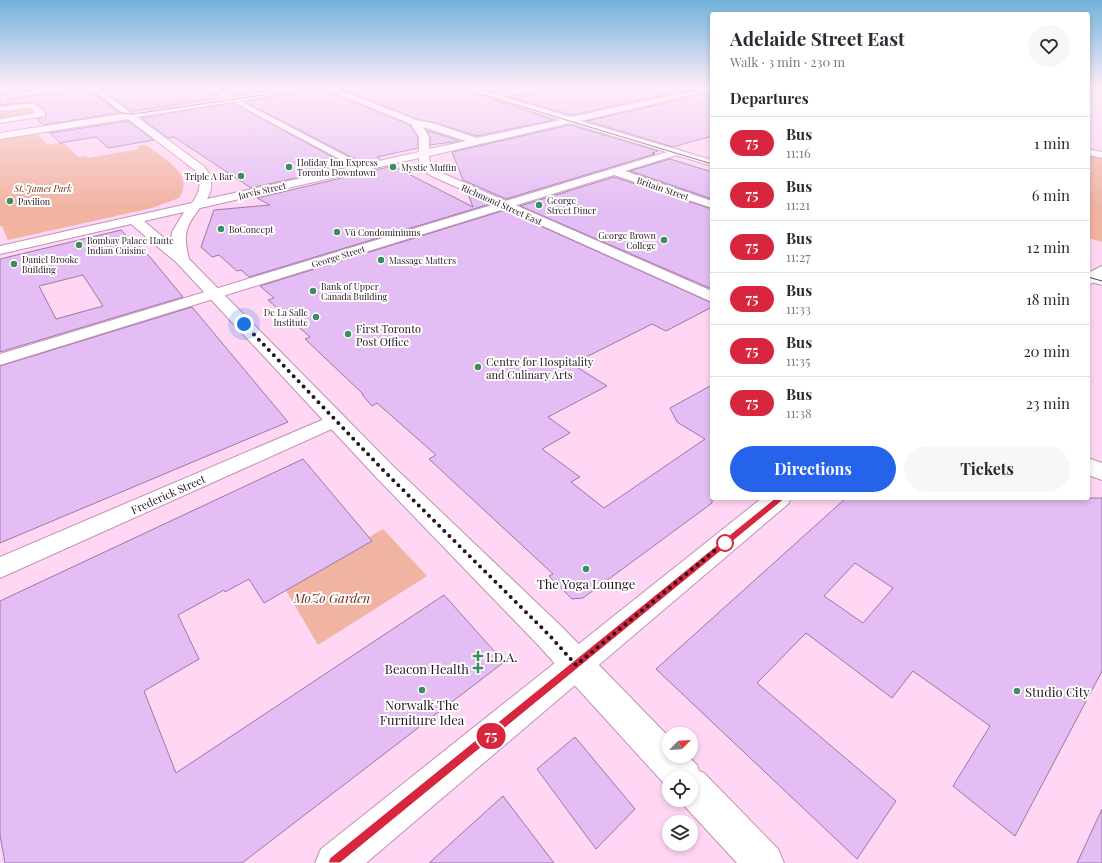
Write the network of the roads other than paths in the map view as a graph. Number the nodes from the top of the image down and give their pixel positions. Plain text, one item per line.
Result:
1 (56, 127) edge
2 (144, 127) edge
3 (285, 127) edge
4 (418, 127) edge
5 (437, 127) edge
6 (536, 127) edge
7 (593, 127) edge
8 (0, 136) edge
9 (475, 141) junction
10 (677, 152) junction
11 (1090, 152) edge
12 (424, 153) junction
13 (1102, 155) edge
14 (710, 162) edge
15 (362, 167) junction
16 (614, 171) junction
17 (710, 204) edge
18 (196, 205) junction
19 (504, 205) junction
20 (133, 219) junction
21 (0, 250) edge
22 (182, 260) junction
23 (215, 294) junction
24 (710, 296) edge
25 (0, 360) edge
26 (336, 420) junction
27 (1090, 467) edge
28 (1102, 472) edge
29 (777, 500) edge
30 (0, 568) edge
31 (576, 665) junction
32 (677, 771) edge
33 (698, 793) edge
34 (335, 863) edge
35 (764, 863) edge

1 - 8 main road
2 - 18 main road
3 - 15 street
4 - 12 main road, Richmond Street East
5 - 9 main road
6 - 9 main road, Jarvis Street
7 - 10 main road
9 - 12 main road, Jarvis Street
10 - 14 main road
10 - 16 street, George Street
11 - 13 main road
12 - 15 main road, Jarvis Street
12 - 19 main road, Richmond Street East
15 - 18 main road, Jarvis Street
16 - 17 street, Britain Street
16 - 19 street, George Street
18 - 20 main road, Jarvis Street
18 - 22 main road
19 - 23 street, George Street
19 - 24 main road, Richmond Street East
20 - 21 main road, Jarvis Street
20 - 22 main road
22 - 23 main road
23 - 25 street, George Street
23 - 26 main road
26 - 30 street, Frederick Street
26 - 31 main road
27 - 28 main road
29 - 31 main road
31 - 32 main road
31 - 34 main road
33 - 35 main road

